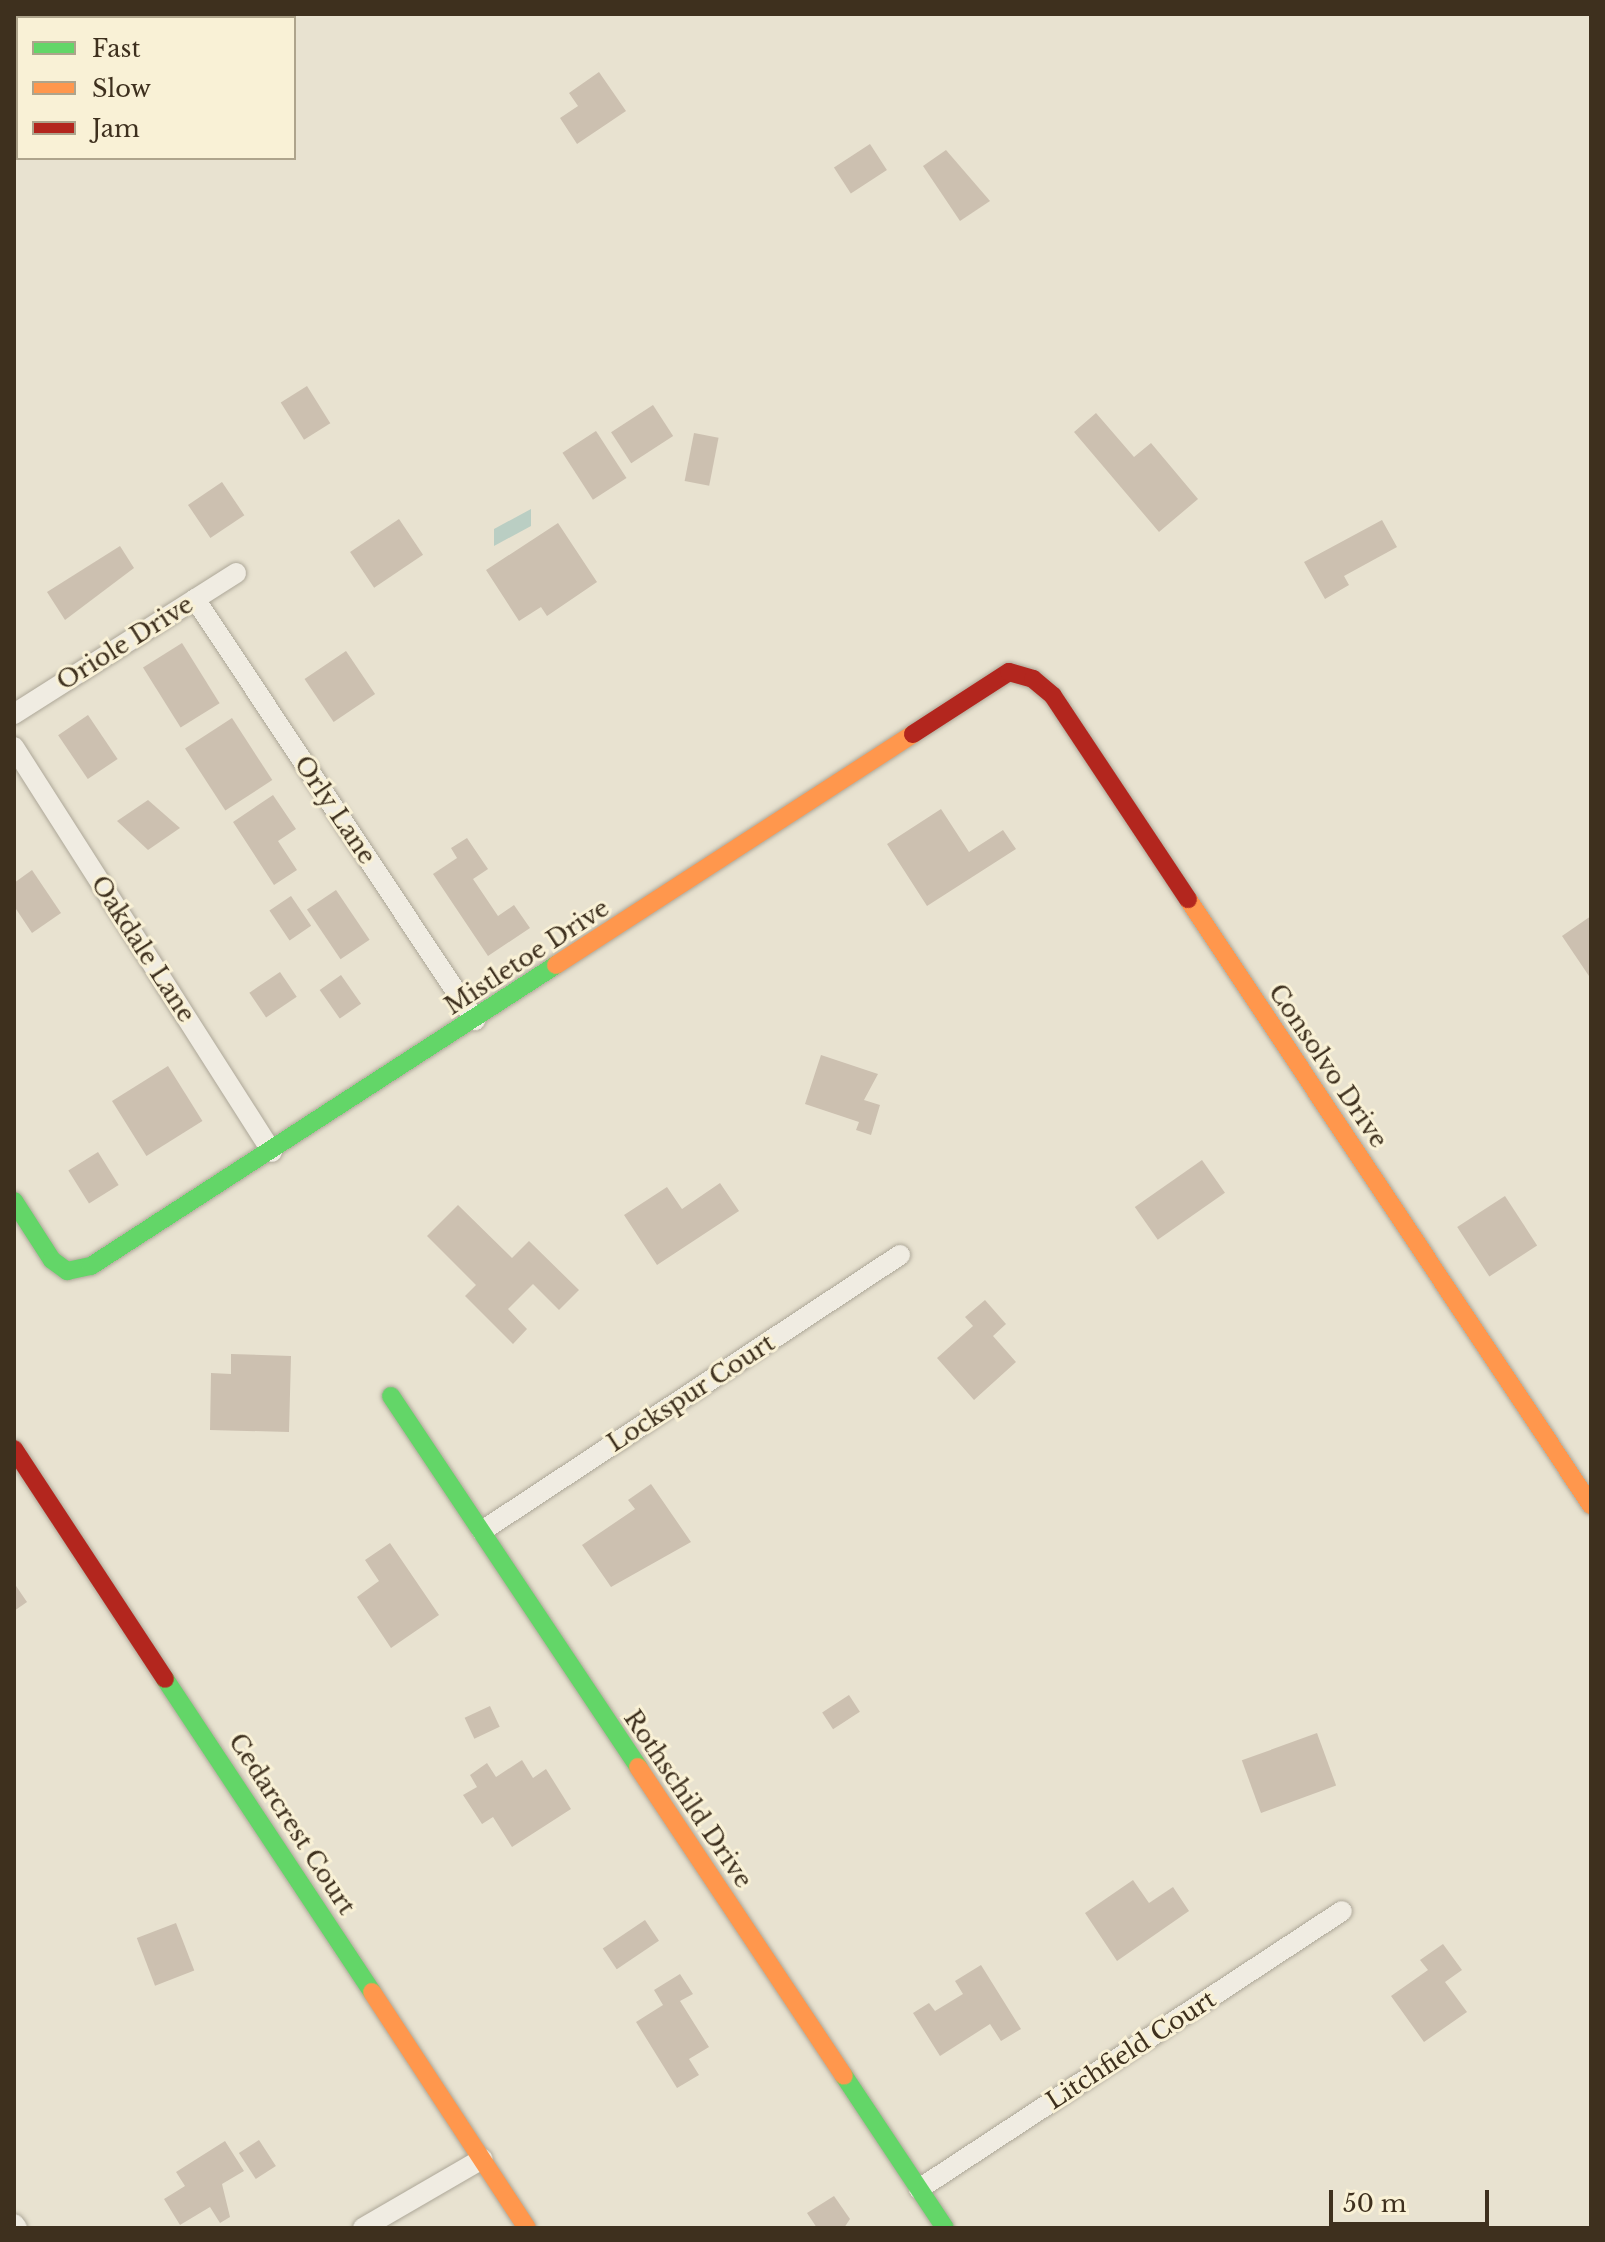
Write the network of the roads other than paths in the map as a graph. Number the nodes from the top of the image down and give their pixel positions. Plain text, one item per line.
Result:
1 (236, 573) dead end
2 (195, 599) junction
3 (1009, 672) joint
4 (14, 714) edge
5 (14, 747) edge
6 (475, 1020) junction
7 (272, 1152) junction
8 (14, 1201) edge
9 (900, 1255) dead end
10 (391, 1396) dead end
11 (14, 1449) edge
12 (1591, 1505) edge
13 (482, 1531) junction
14 (1342, 1911) dead end
15 (482, 2159) junction
16 (919, 2189) junction
17 (363, 2228) edge
18 (527, 2228) edge
19 (945, 2228) edge

1 - 2 street, Oriole Drive
2 - 4 street, Oriole Drive
2 - 6 street, Orly Lane
3 - 6 street, Mistletoe Drive
3 - 12 street, Consolvo Drive
5 - 7 street, Oakdale Lane
6 - 7 street, Mistletoe Drive
7 - 8 street, Mistletoe Drive
9 - 13 street, Lockspur Court
10 - 13 street, Rothschild Drive
11 - 15 street, Cedarcrest Court
13 - 16 street, Rothschild Drive
14 - 16 street, Litchfield Court
15 - 17 street
15 - 18 street, Cedarcrest Court
16 - 19 street, Rothschild Drive

